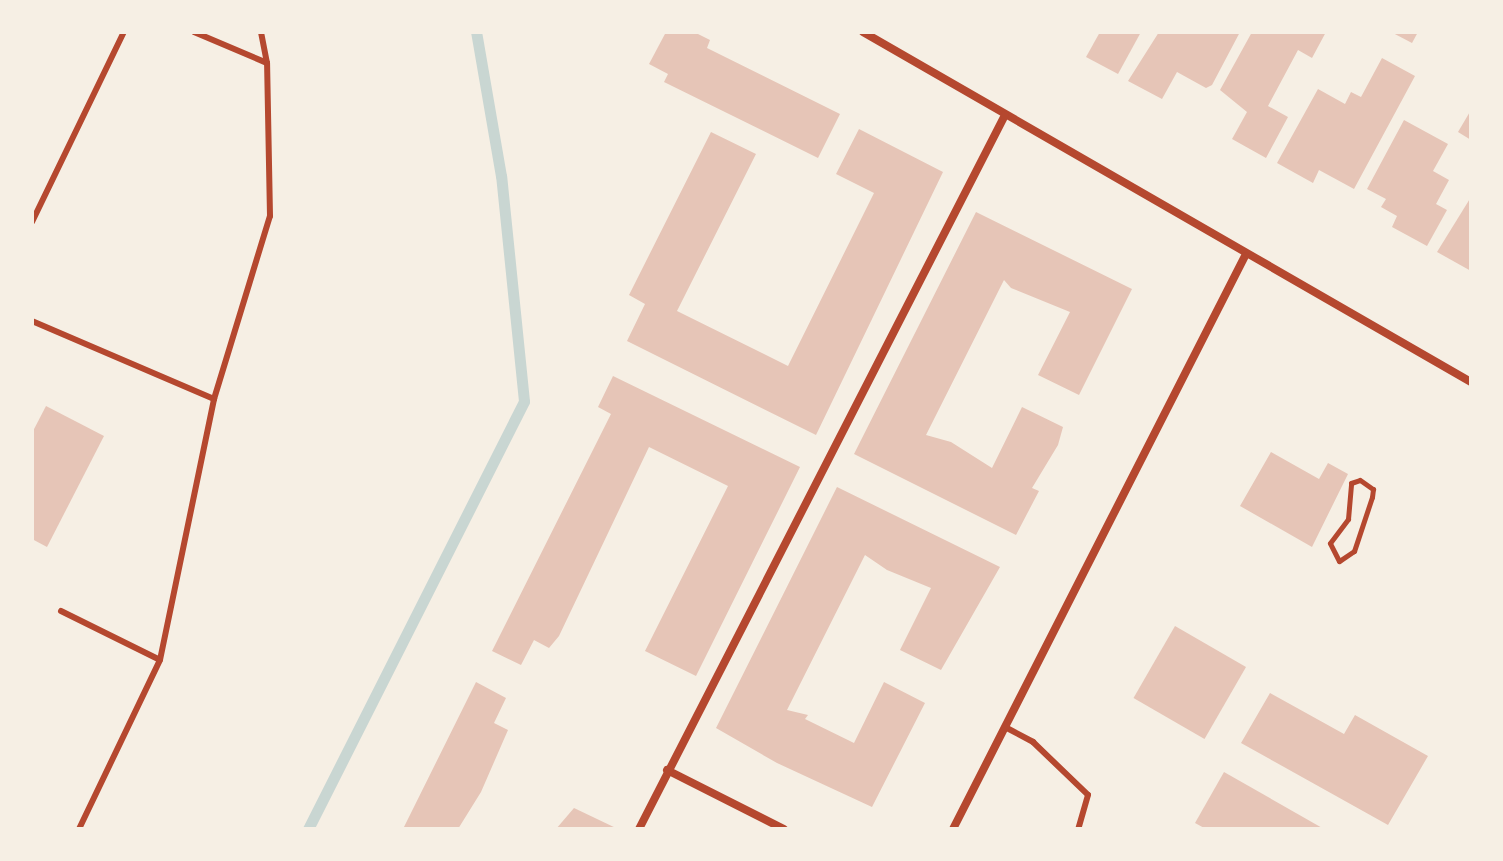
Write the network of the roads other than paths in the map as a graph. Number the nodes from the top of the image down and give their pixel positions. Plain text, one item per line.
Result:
1 (124, 32) edge
2 (194, 32) edge
3 (261, 32) edge
4 (863, 32) edge
5 (267, 63) junction
6 (1005, 115) junction
7 (32, 222) edge
8 (1245, 256) junction
9 (32, 321) edge
10 (1471, 382) edge
11 (214, 399) junction
12 (61, 611) dead end
13 (160, 660) junction
14 (1005, 727) junction
15 (667, 770) junction
16 (79, 829) edge
17 (639, 829) edge
18 (784, 829) edge
19 (953, 829) edge
20 (1078, 829) edge

1 - 7 lane
2 - 5 lane
3 - 5 lane
4 - 6 street
5 - 11 lane
6 - 8 street
6 - 15 street
8 - 10 street
8 - 14 street
9 - 11 lane
11 - 13 lane
12 - 13 lane
13 - 16 lane
14 - 19 street
14 - 20 lane
15 - 17 street
15 - 18 street

